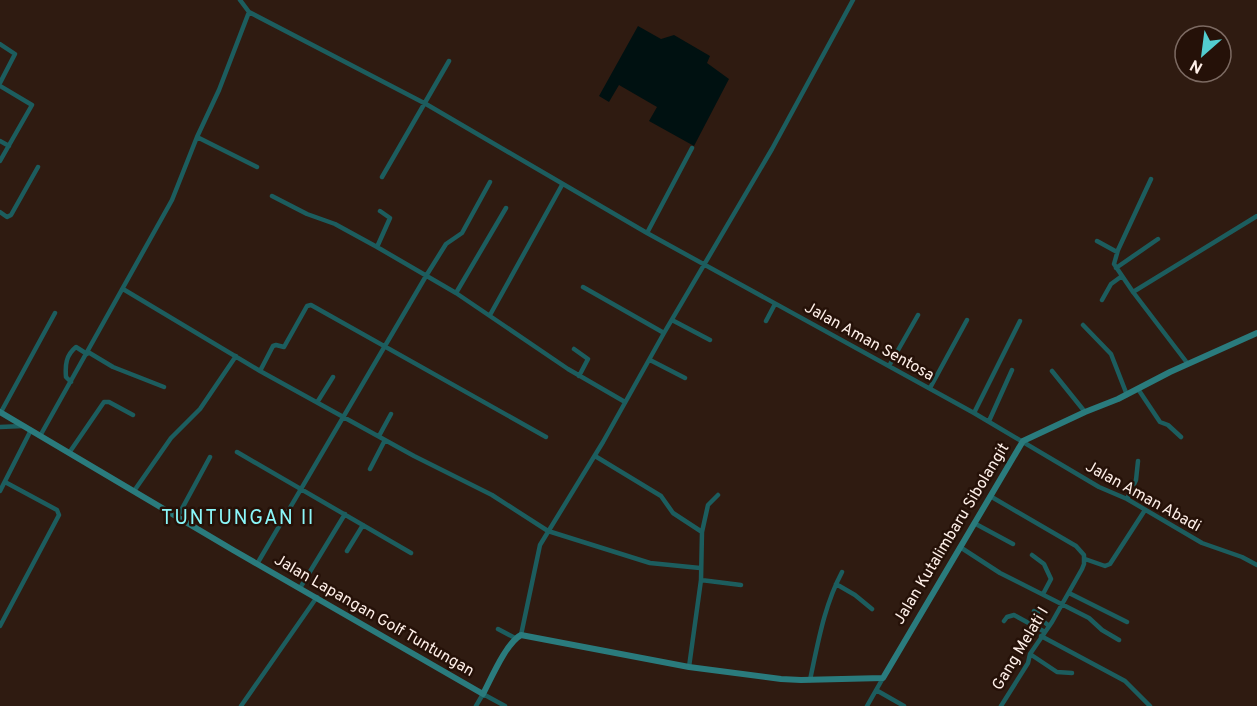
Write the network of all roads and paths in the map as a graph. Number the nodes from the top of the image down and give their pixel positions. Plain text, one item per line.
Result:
1 (240, 0) edge
2 (853, 0) edge
3 (249, 12) junction
4 (0, 44) edge
5 (449, 62) dead end
6 (0, 84) edge
7 (426, 104) junction
8 (197, 137) junction
9 (0, 141) edge
10 (9, 146) junction
11 (692, 148) dead end
12 (0, 161) edge
13 (38, 167) dead end
14 (257, 167) dead end
15 (382, 177) dead end
16 (1150, 179) dead end
17 (490, 182) dead end
18 (562, 185) junction
19 (272, 196) dead end
20 (506, 208) dead end
21 (380, 211) dead end
22 (0, 212) edge
23 (1257, 216) edge
24 (647, 233) junction
25 (1158, 239) dead end
26 (1097, 241) dead end
27 (377, 247) junction
28 (1118, 251) junction
29 (1130, 258) junction
30 (704, 264) junction
31 (1116, 268) junction
32 (426, 276) junction
33 (1122, 276) junction
34 (583, 286) dead end
35 (123, 289) junction
36 (1132, 292) junction
37 (456, 293) junction
38 (1102, 300) dead end
39 (775, 304) junction
40 (55, 312) dead end
41 (490, 315) junction
42 (918, 315) dead end
43 (672, 320) junction
44 (967, 320) dead end
45 (766, 321) dead end
46 (1020, 321) dead end
47 (1083, 325) dead end
48 (664, 333) junction
49 (1257, 333) edge
50 (710, 340) dead end
51 (385, 347) junction
52 (574, 349) dead end
53 (88, 353) junction
54 (236, 356) junction
55 (650, 360) junction
56 (1188, 364) junction
57 (889, 366) junction
58 (1012, 370) dead end
59 (260, 371) junction
60 (1052, 371) dead end
61 (579, 376) junction
62 (333, 377) dead end
63 (685, 378) dead end
64 (71, 382) junction
65 (164, 387) dead end
66 (930, 388) junction
67 (1138, 389) junction
68 (1127, 395) junction
69 (318, 401) junction
70 (626, 402) junction
71 (0, 412) edge
72 (974, 412) junction
73 (1085, 412) junction
74 (391, 414) dead end
75 (133, 415) dead end
76 (345, 417) junction
77 (988, 421) junction
78 (23, 426) junction
79 (0, 427) edge
80 (31, 430) junction
81 (40, 436) junction
82 (379, 436) junction
83 (546, 437) dead end
84 (1180, 437) dead end
85 (385, 440) junction
86 (1023, 441) junction
87 (237, 452) dead end
88 (69, 453) junction
89 (595, 456) junction
90 (210, 457) dead end
91 (1138, 461) dead end
92 (370, 469) dead end
93 (5, 482) junction
94 (301, 489) junction
95 (0, 491) edge
96 (134, 491) junction
97 (718, 495) dead end
98 (990, 496) junction
99 (1127, 499) junction
100 (1144, 510) junction
101 (345, 514) junction
102 (178, 516) junction
103 (974, 523) junction
104 (363, 525) junction
105 (548, 531) junction
106 (702, 532) junction
107 (1013, 544) dead end
108 (960, 547) junction
109 (347, 551) dead end
110 (411, 553) dead end
111 (1032, 555) dead end
112 (1085, 559) junction
113 (257, 564) junction
114 (1257, 565) edge
115 (700, 568) junction
116 (842, 572) dead end
117 (701, 579) junction
118 (836, 584) junction
119 (741, 585) dead end
120 (300, 588) junction
121 (1069, 593) junction
122 (1043, 594) junction
123 (317, 597) junction
124 (1062, 604) junction
125 (872, 609) dead end
126 (1034, 611) dead end
127 (1005, 621) dead end
128 (1127, 622) dead end
129 (0, 626) edge
130 (1049, 626) junction
131 (498, 629) dead end
132 (1043, 634) junction
133 (518, 637) junction
134 (1119, 640) dead end
135 (1030, 654) junction
136 (688, 667) junction
137 (1072, 673) dead end
138 (884, 678) junction
139 (810, 680) junction
140 (876, 690) junction
141 (483, 694) junction
142 (494, 700) junction
143 (240, 706) edge
144 (476, 706) edge
145 (491, 706) edge
146 (505, 706) edge
147 (867, 706) edge
148 (904, 706) edge
149 (1001, 706) edge
150 (1150, 706) edge

1 - 3 street
2 - 30 street
3 - 7 street, Jalan Aman Sentosa
3 - 8 street
4 - 6 street
5 - 7 street
6 - 10 street
7 - 15 street
7 - 18 street, Jalan Aman Sentosa
8 - 14 street
8 - 35 street
9 - 10 street
10 - 12 street
11 - 24 street
13 - 22 street
16 - 28 street
17 - 32 street
18 - 24 street, Jalan Aman Sentosa
18 - 41 street
19 - 27 street
20 - 37 street
21 - 27 street
23 - 36 street
24 - 30 street, Jalan Aman Sentosa
25 - 29 street
26 - 28 street
27 - 32 street
28 - 29 street
28 - 31 street
29 - 31 street
30 - 39 street, Jalan Aman Sentosa
30 - 43 street
31 - 33 street
32 - 37 street
32 - 51 street
33 - 36 street
33 - 38 street
34 - 48 street
35 - 53 street
35 - 54 street
36 - 56 street
37 - 41 street
39 - 45 street
39 - 57 street, Jalan Aman Sentosa
40 - 71 street
41 - 61 street
42 - 57 street
43 - 48 street
43 - 50 street
44 - 66 street
46 - 72 street
47 - 68 street
48 - 55 street
49 - 56 street, Jalan Kutalimbaru Sibolangit
51 - 59 street
51 - 76 street
51 - 83 street
52 - 61 street
53 - 64 street
53 - 64 street
53 - 65 street
54 - 59 street
54 - 96 street
55 - 63 street
55 - 70 street
56 - 67 street, Jalan Kutalimbaru Sibolangit
57 - 66 street, Jalan Aman Sentosa
58 - 77 street
59 - 69 street
60 - 73 street
61 - 70 street
62 - 69 street
64 - 81 street
66 - 72 street, Jalan Aman Sentosa
67 - 68 street, Jalan Kutalimbaru Sibolangit
67 - 84 street
68 - 73 street, Jalan Kutalimbaru Sibolangit
69 - 76 street
70 - 89 street
71 - 78 street, Jalan Lapangan Golf Tuntungan
72 - 77 street, Jalan Aman Sentosa
73 - 86 street, Jalan Kutalimbaru Sibolangit
74 - 82 street
75 - 88 street
76 - 82 street
76 - 94 street
77 - 86 street, Jalan Aman Sentosa
78 - 79 street
78 - 80 street, Jalan Lapangan Golf Tuntungan
80 - 81 street, Jalan Lapangan Golf Tuntungan
80 - 93 street
81 - 88 street, Jalan Lapangan Golf Tuntungan
82 - 85 street
85 - 92 street
85 - 105 street
86 - 98 street, Jalan Kutalimbaru Sibolangit
86 - 99 street, Jalan Aman Abadi
87 - 94 street
88 - 96 street, Jalan Lapangan Golf Tuntungan
89 - 105 street
89 - 106 street
90 - 102 street
91 - 99 street
93 - 95 street
93 - 129 street
94 - 101 street
94 - 113 street
96 - 102 street, Jalan Lapangan Golf Tuntungan
97 - 106 street
98 - 103 street, Jalan Kutalimbaru Sibolangit
98 - 112 street
99 - 100 street, Jalan Aman Abadi
100 - 112 street
100 - 114 street, Jalan Aman Abadi
101 - 104 street
101 - 120 street
102 - 113 street, Jalan Lapangan Golf Tuntungan
103 - 107 street
103 - 108 street, Jalan Kutalimbaru Sibolangit
104 - 109 street
104 - 110 street
105 - 115 street
105 - 133 street
106 - 115 street
108 - 122 street
108 - 138 street, Jalan Kutalimbaru Sibolangit
111 - 122 street
112 - 121 street, Gang Melati I
113 - 120 street, Jalan Lapangan Golf Tuntungan
115 - 117 street
116 - 118 street
117 - 119 street
117 - 136 street
118 - 125 street
118 - 139 street
120 - 123 street, Jalan Lapangan Golf Tuntungan
121 - 124 street, Gang Melati I
121 - 128 street
122 - 124 street
123 - 141 street, Jalan Lapangan Golf Tuntungan
123 - 143 street
124 - 130 street, Gang Melati I
124 - 134 street
126 - 130 street
127 - 132 street
130 - 132 street, Gang Melati I
131 - 133 street
132 - 135 street, Gang Melati I
132 - 150 street
133 - 136 street
133 - 141 street, Jalan Lapangan Golf Tuntungan
135 - 137 street
135 - 149 street, Gang Melati I
136 - 139 street
138 - 139 street
138 - 140 street
140 - 147 street
140 - 148 street
141 - 142 street
141 - 144 street
142 - 145 street
142 - 146 street

